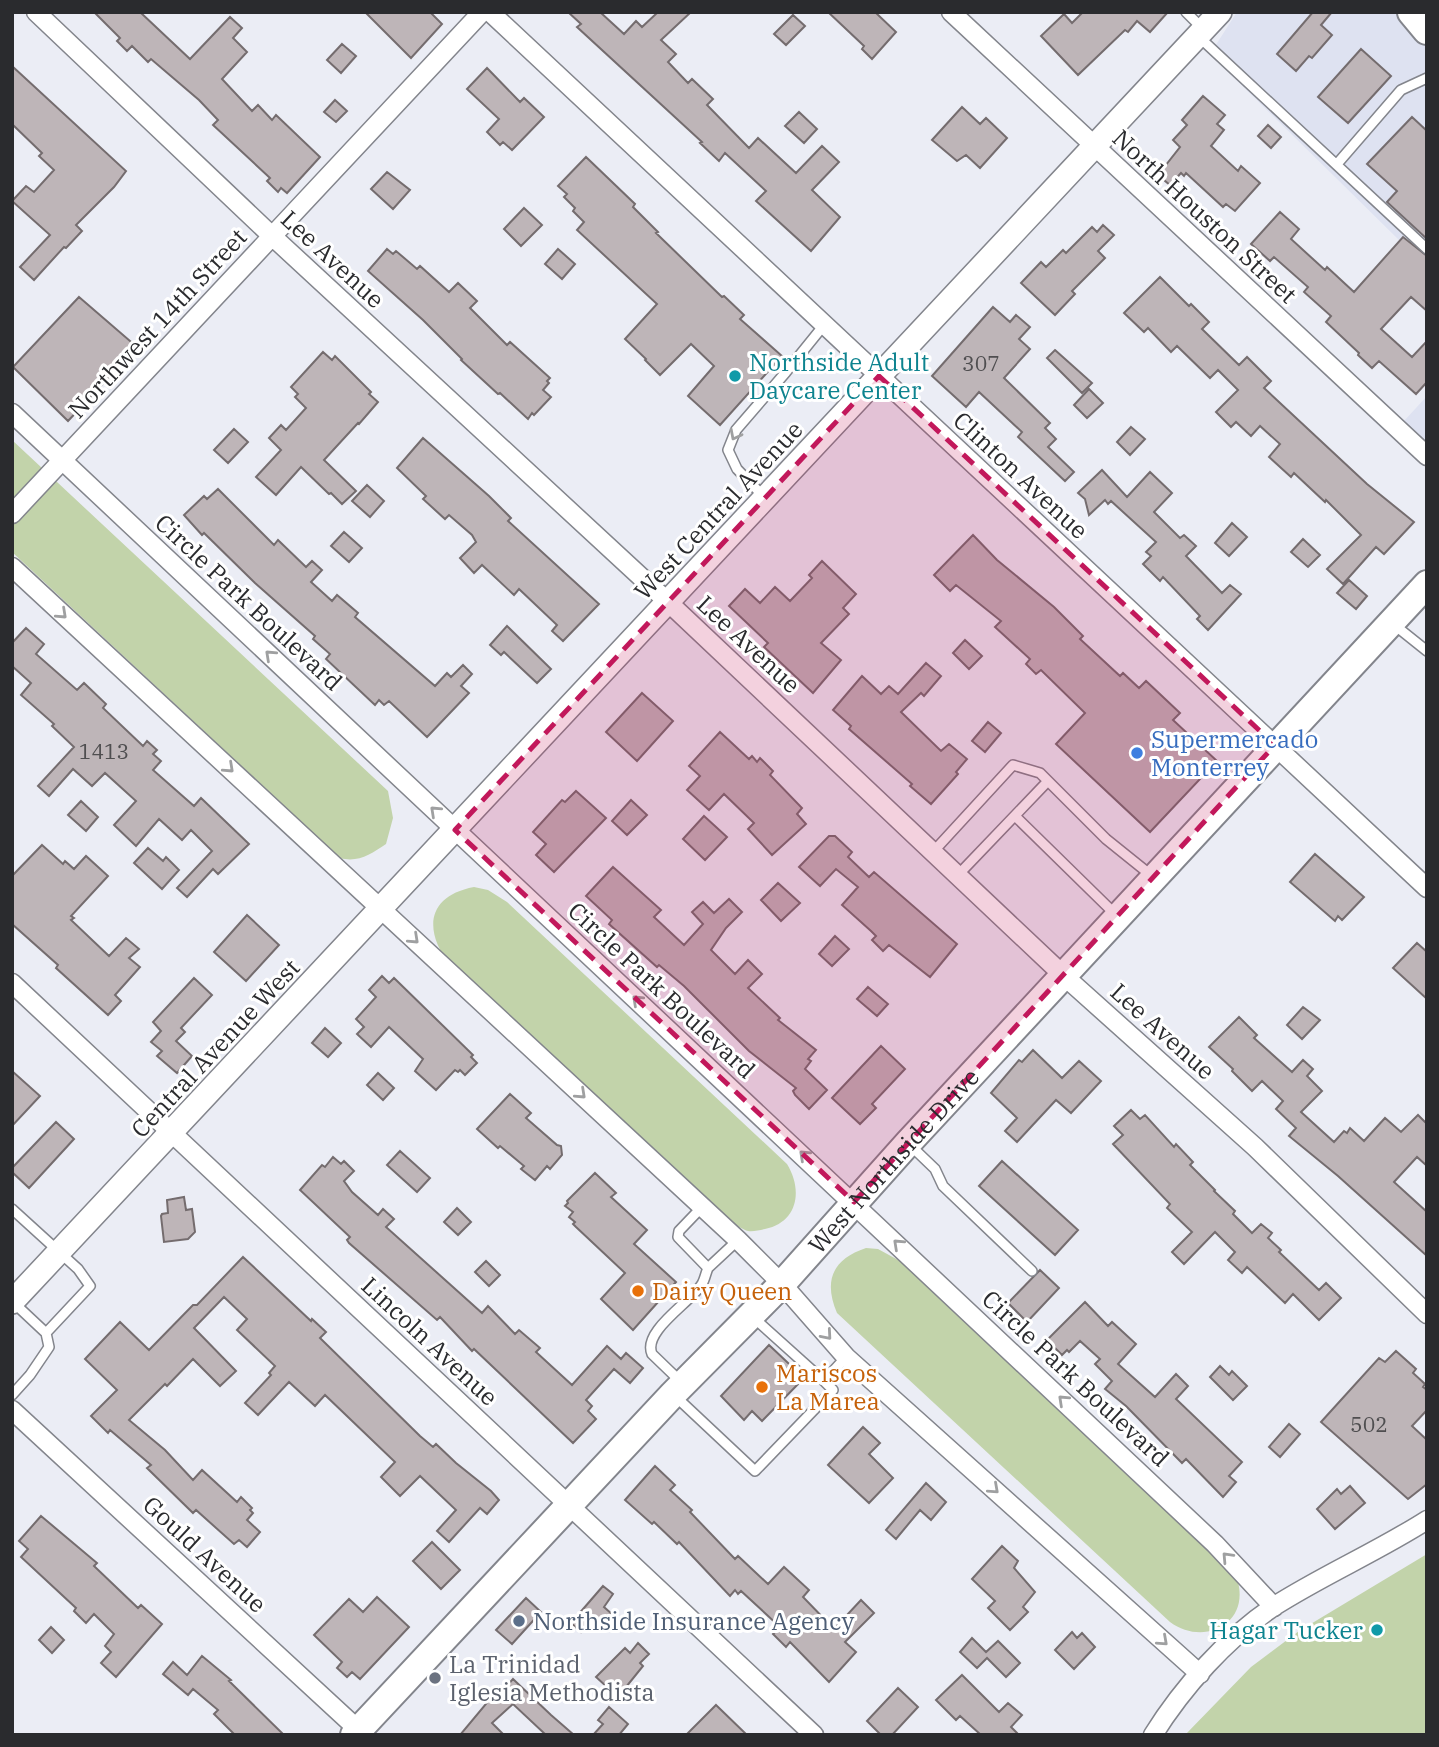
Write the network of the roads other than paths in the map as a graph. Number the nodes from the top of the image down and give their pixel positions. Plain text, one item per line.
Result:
1 (36, 12) edge
2 (482, 12) edge
3 (490, 12) edge
4 (951, 12) edge
5 (1186, 12) edge
6 (1220, 12) edge
7 (1412, 12) edge
8 (1427, 30) edge
9 (1201, 33) junction
10 (1427, 78) edge
11 (1095, 146) junction
12 (1337, 164) junction
13 (272, 236) junction
14 (1427, 249) edge
15 (824, 325) junction
16 (879, 376) junction
17 (12, 413) edge
18 (1427, 456) edge
19 (62, 460) junction
20 (765, 499) junction
21 (12, 514) edge
22 (12, 567) edge
23 (1427, 584) edge
24 (668, 602) junction
25 (1391, 622) junction
26 (1427, 651) edge
27 (1275, 746) junction
28 (1048, 781) junction
29 (1015, 816) junction
30 (455, 830) junction
31 (933, 852) junction
32 (958, 875) junction
33 (1153, 877) junction
34 (1427, 888) edge
35 (382, 909) junction
36 (1117, 916) junction
37 (1063, 975) junction
38 (12, 984) edge
39 (172, 1132) junction
40 (908, 1143) junction
41 (854, 1202) junction
42 (701, 1208) junction
43 (12, 1209) edge
44 (738, 1240) junction
45 (59, 1252) junction
46 (708, 1268) junction
47 (1032, 1271) dead end
48 (782, 1284) junction
49 (13, 1302) edge
50 (751, 1314) junction
51 (1427, 1314) edge
52 (46, 1334) junction
53 (846, 1357) junction
54 (824, 1381) junction
55 (678, 1389) junction
56 (12, 1395) edge
57 (12, 1410) edge
58 (569, 1504) junction
59 (1427, 1520) edge
60 (1274, 1607) junction
61 (1200, 1674) junction
62 (359, 1733) edge
63 (814, 1735) edge
64 (1153, 1735) edge

1 - 13 street, Lee Avenue
2 - 13 street, Northwest 14th Street
3 - 15 street, Clinton Avenue
4 - 11 street, North Houston Street
5 - 9 lane
6 - 9 street, West Central Avenue
7 - 8 main road
9 - 11 street, West Central Avenue
9 - 12 lane
10 - 12 lane
11 - 16 street, West Central Avenue
11 - 18 street, North Houston Street
12 - 14 lane
13 - 19 street, Northwest 14th Street
13 - 24 street, Lee Avenue
15 - 16 street, Clinton Avenue
15 -> 20 lane
16 - 20 street, West Central Avenue
16 - 27 street, Clinton Avenue
17 - 19 street, Circle Park Boulevard
19 - 21 street, Northwest 14th Street
30 -> 19 street, Circle Park Boulevard
20 - 24 street, West Central Avenue
22 -> 35 street
23 - 25 main road, West Northside Drive
24 - 30 street, West Central Avenue
24 - 31 street, Lee Avenue
25 - 26 lane
25 - 27 main road, West Northside Drive
27 - 33 main road, West Northside Drive
27 - 34 street, Clinton Avenue
28 - 29 lane
28 - 31 lane
28 - 33 lane
29 - 32 lane
29 - 36 lane
30 - 35 street, Central Avenue West
41 -> 30 street, Circle Park Boulevard
31 - 32 street, Lee Avenue
32 - 37 street, Lee Avenue
33 - 36 main road, West Northside Drive
35 - 39 street, Central Avenue West
35 -> 42 street
36 - 37 main road, West Northside Drive
37 - 40 main road, West Northside Drive
37 - 51 street, Lee Avenue
38 - 39 street, Lincoln Avenue
39 - 45 street, Central Avenue West
39 - 58 street, Lincoln Avenue
40 - 41 main road, West Northside Drive
40 - 47 lane
41 - 48 main road, West Northside Drive
60 -> 41 street, Circle Park Boulevard
42 - 44 street
42 - 46 lane
43 - 45 lane
44 - 46 lane
44 - 48 street
45 - 49 street, Central Avenue West
45 - 52 lane
46 - 55 lane
48 - 50 main road, West Northside Drive
48 -> 53 street
49 - 52 lane
50 - 54 lane
50 - 55 main road, West Northside Drive
52 - 56 lane
53 - 54 lane
53 -> 61 street
54 - 55 lane
55 - 58 main road, West Northside Drive
57 - 62 street, Gould Avenue
58 - 62 main road, West Northside Drive
58 - 63 street, Lincoln Avenue
59 - 60 street
60 - 61 street
61 - 64 street

